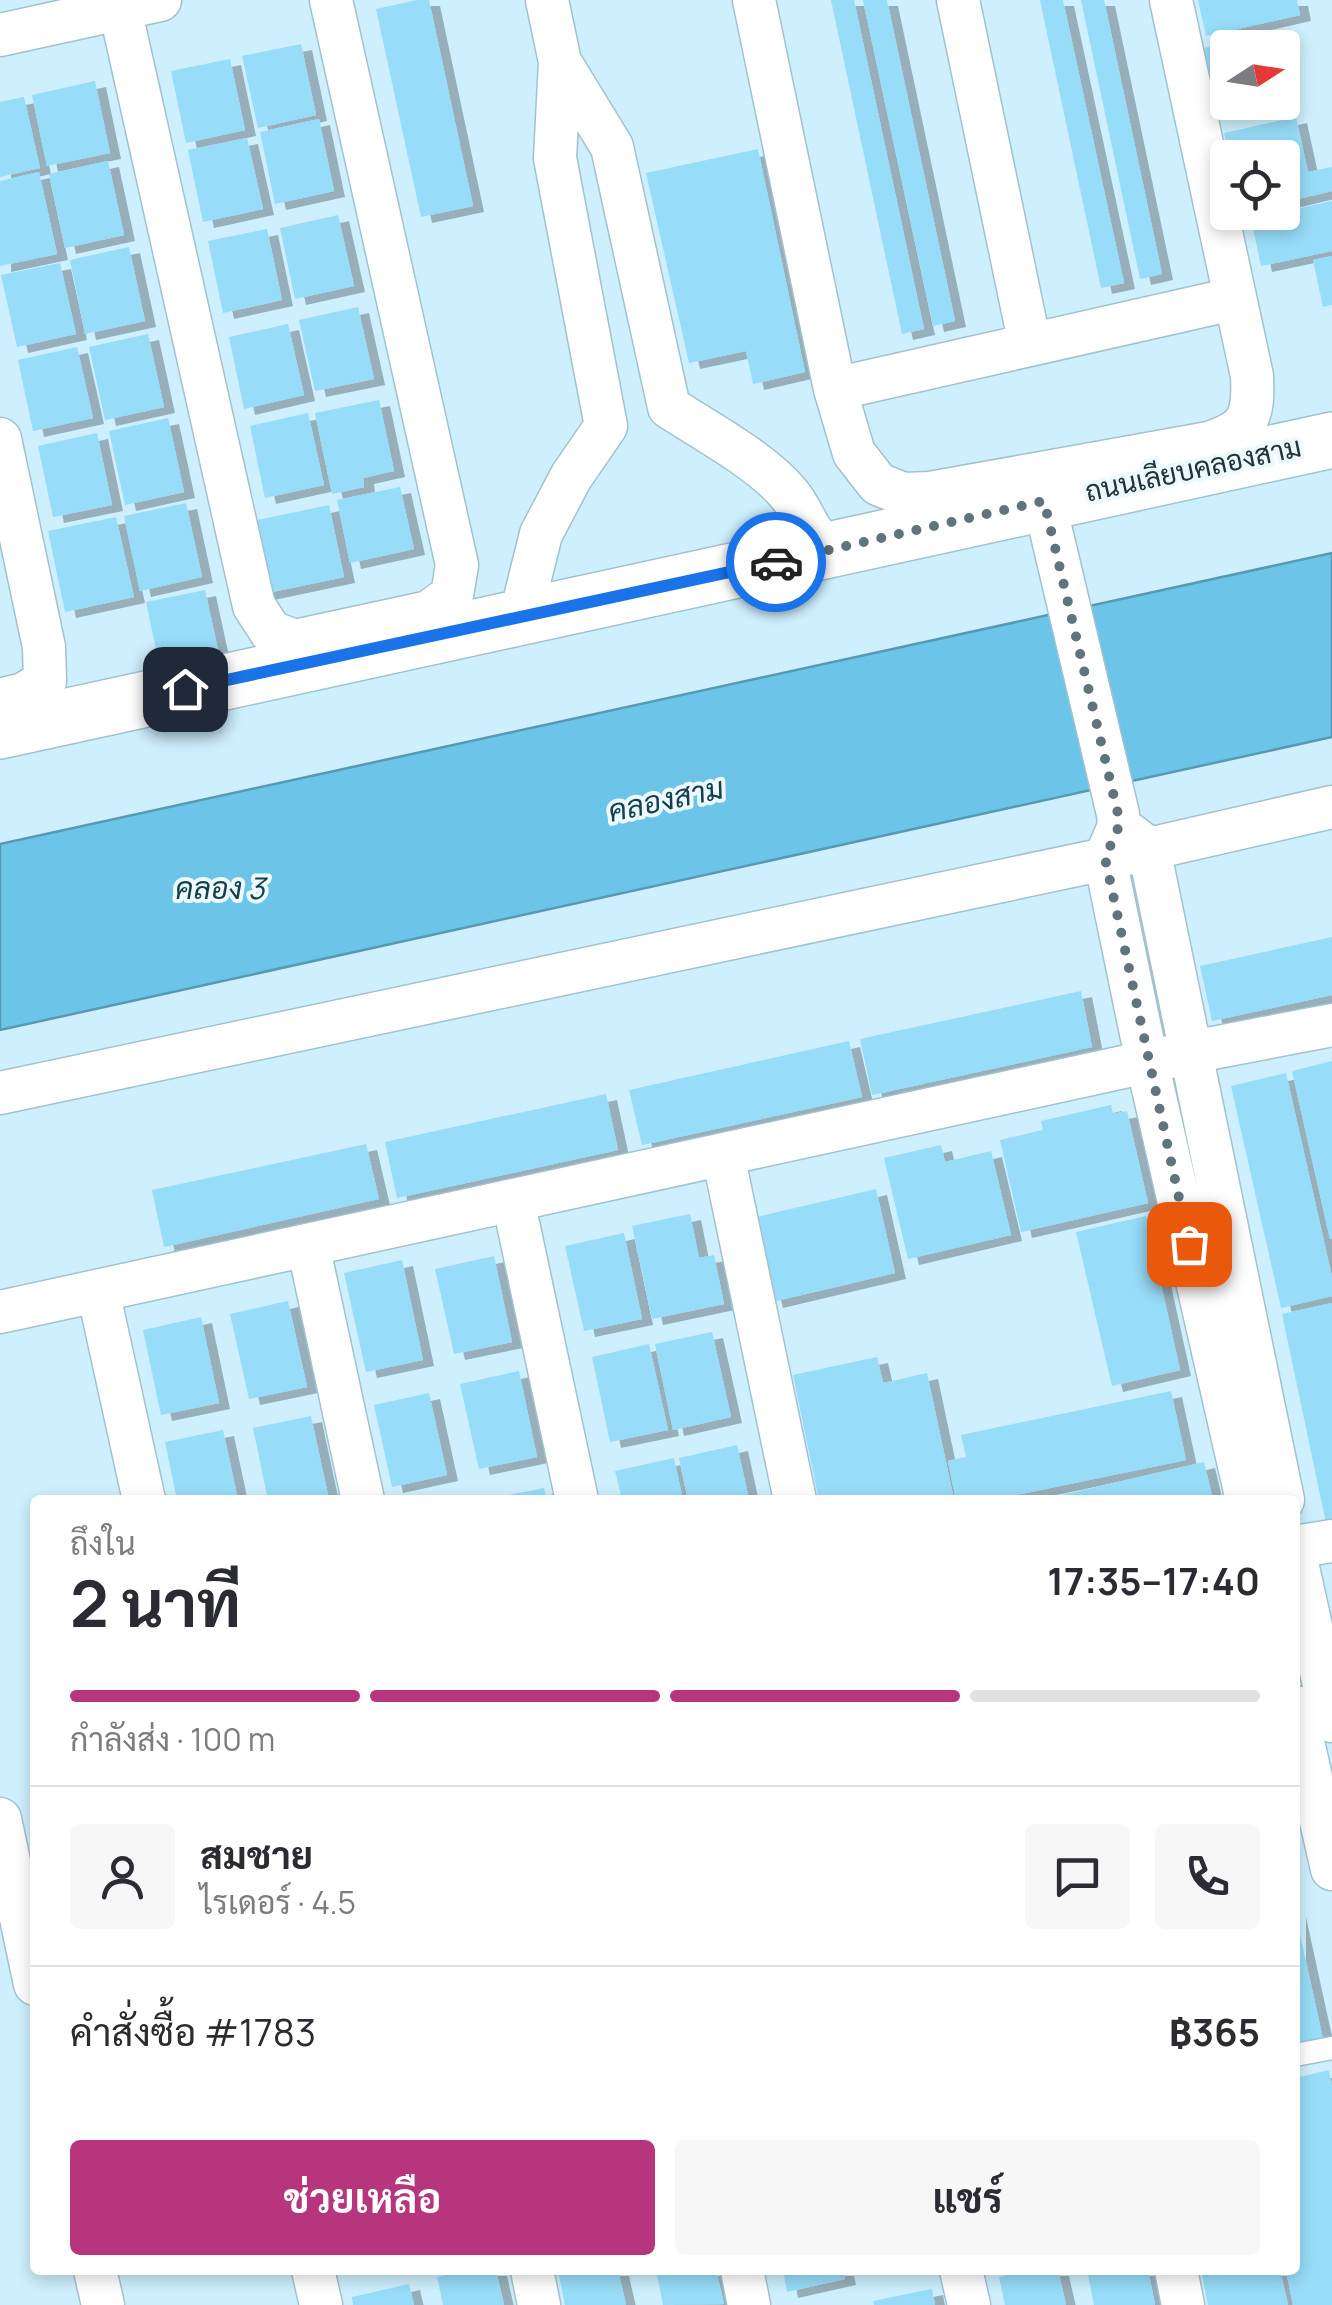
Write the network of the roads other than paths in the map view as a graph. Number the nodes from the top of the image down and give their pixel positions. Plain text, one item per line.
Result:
1 (331, 0) edge
2 (547, 0) edge
3 (754, 0) edge
4 (958, 0) edge
5 (1172, 0) edge
6 (133, 3) edge
7 (0, 35) edge
8 (560, 62) junction
9 (1233, 299) junction
10 (1030, 345) junction
11 (835, 389) junction
12 (0, 439) edge
13 (1332, 440) edge
14 (1044, 501) junction
15 (830, 550) junction
16 (534, 615) junction
17 (0, 700) edge
18 (0, 731) edge
19 (1332, 807) edge
20 (1123, 837) junction
21 (1332, 1024) edge
22 (1192, 1052) junction
23 (1147, 1062) junction
24 (0, 1093) edge
25 (723, 1155) junction
26 (514, 1200) junction
27 (308, 1246) junction
28 (98, 1291) junction
29 (0, 1312) edge
30 (143, 1495) edge
31 (363, 1495) edge
32 (576, 1495) edge
33 (794, 1495) edge
34 (1247, 1495) edge
35 (1283, 1495) edge
36 (1332, 1541) edge
37 (1300, 1549) edge
38 (1300, 1573) edge
39 (1332, 1721) edge
40 (1300, 1729) edge
41 (0, 1818) edge
42 (1332, 1869) edge
43 (30, 1960) edge
44 (1332, 2048) edge
45 (1300, 2055) edge
46 (97, 2275) edge
47 (314, 2275) edge
48 (533, 2275) edge
49 (743, 2275) edge
50 (963, 2275) edge
51 (1177, 2275) edge
52 (103, 2305) edge
53 (321, 2305) edge
54 (539, 2305) edge
55 (749, 2305) edge
56 (969, 2305) edge
57 (1183, 2305) edge

1 - 6 street
2 - 8 street
3 - 11 street
4 - 10 street
5 - 9 street
6 - 7 street
8 - 15 street
8 - 16 street
9 - 10 street
9 - 11 street
10 - 11 street
12 - 17 street
13 - 14 main road, ถนนเลียบคลองสาม
14 - 15 main road, ถนนเลียบคลองสาม
14 - 20 street
15 - 16 main road, ถนนเลียบคลองสาม
16 - 18 main road, ถนนเลียบคลองสาม
19 - 20 street
20 - 22 street
20 - 23 street
20 - 24 street
21 - 22 street
22 - 23 street
22 - 35 street
23 - 25 street
23 - 34 street
25 - 26 street
25 - 33 street
26 - 27 street
26 - 32 street
27 - 28 street
27 - 31 street
28 - 29 street
28 - 30 street
36 - 37 street
38 - 39 street
40 - 42 street
41 - 43 street
44 - 45 lane
46 - 52 street
47 - 53 street
48 - 54 street
49 - 55 street
50 - 56 street
51 - 57 street

